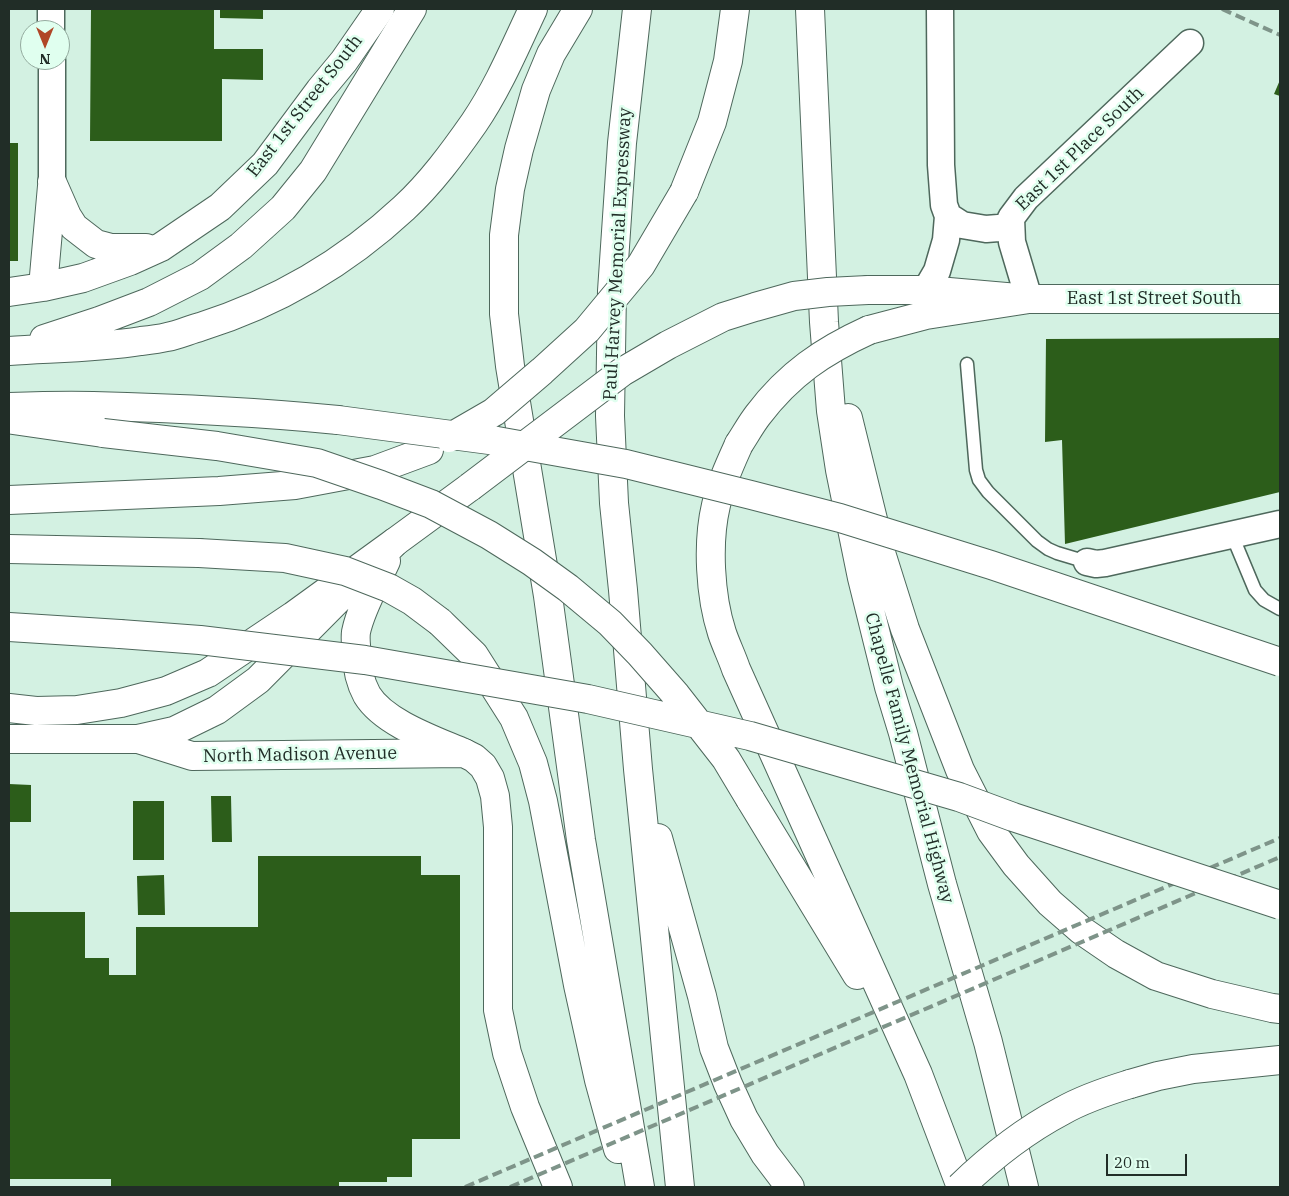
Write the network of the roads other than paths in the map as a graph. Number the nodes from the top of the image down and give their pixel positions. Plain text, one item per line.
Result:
1 (380, 9) edge
2 (412, 9) edge
3 (533, 9) edge
4 (578, 9) edge
5 (637, 9) edge
6 (735, 9) edge
7 (810, 9) edge
8 (940, 9) edge
9 (1190, 43) dead end
10 (52, 70) edge
11 (52, 182) junction
12 (948, 216) junction
13 (1011, 227) junction
14 (161, 247) junction
15 (42, 287) junction
16 (926, 290) junction
17 (9, 292) edge
18 (1028, 299) junction
19 (1280, 299) edge
20 (824, 322) junction
21 (10, 351) edge
22 (967, 364) dead end
23 (9, 407) edge
24 (9, 420) edge
25 (9, 500) edge
26 (1280, 524) edge
27 (1232, 535) junction
28 (395, 542) junction
29 (9, 549) edge
30 (1086, 562) joint
31 (1280, 609) edge
32 (9, 627) edge
33 (1280, 662) edge
34 (9, 708) edge
35 (138, 739) junction
36 (9, 740) edge
37 (464, 753) junction
38 (638, 769) junction
39 (1280, 905) edge
40 (1280, 1009) edge
41 (1280, 1060) edge
42 (918, 1074) junction
43 (558, 1187) edge
44 (628, 1187) edge
45 (640, 1187) edge
46 (680, 1187) edge
47 (790, 1187) edge
48 (961, 1187) edge
49 (1024, 1187) edge

1 - 14 main road, East 1st Street South
2 - 21 main road
3 - 21 main road
4 - 45 main road
5 - 38 main road, Paul Harvey Memorial Expressway
6 - 25 main road, bridge
7 - 20 main road
8 - 12 street
9 - 13 street, East 1st Place South
10 - 11 street
11 - 14 main road
11 - 15 main road
12 - 13 street
12 - 16 street
13 - 18 street, East 1st Place South
14 - 15 main road, East 1st Street South
15 - 17 main road, East 1st Street South
16 - 18 main road
16 - 28 main road, bridge
18 - 19 main road, East 1st Street South
18 - 42 main road, bridge
20 - 40 main road
20 - 49 main road, Chapelle Family Memorial Highway
22 - 30 lane
23 - 33 main road, bridge
24 - 42 main road, bridge
26 - 27 street
27 - 30 street
27 - 31 lane
28 - 34 main road
28 - 35 main road
28 - 37 main road
29 - 44 main road, bridge
32 - 39 main road, bridge
35 - 36 main road
35 - 37 main road, North Madison Avenue
37 - 43 main road
38 - 46 main road
38 - 47 main road
41 - 48 main road, bridge
42 - 48 main road

